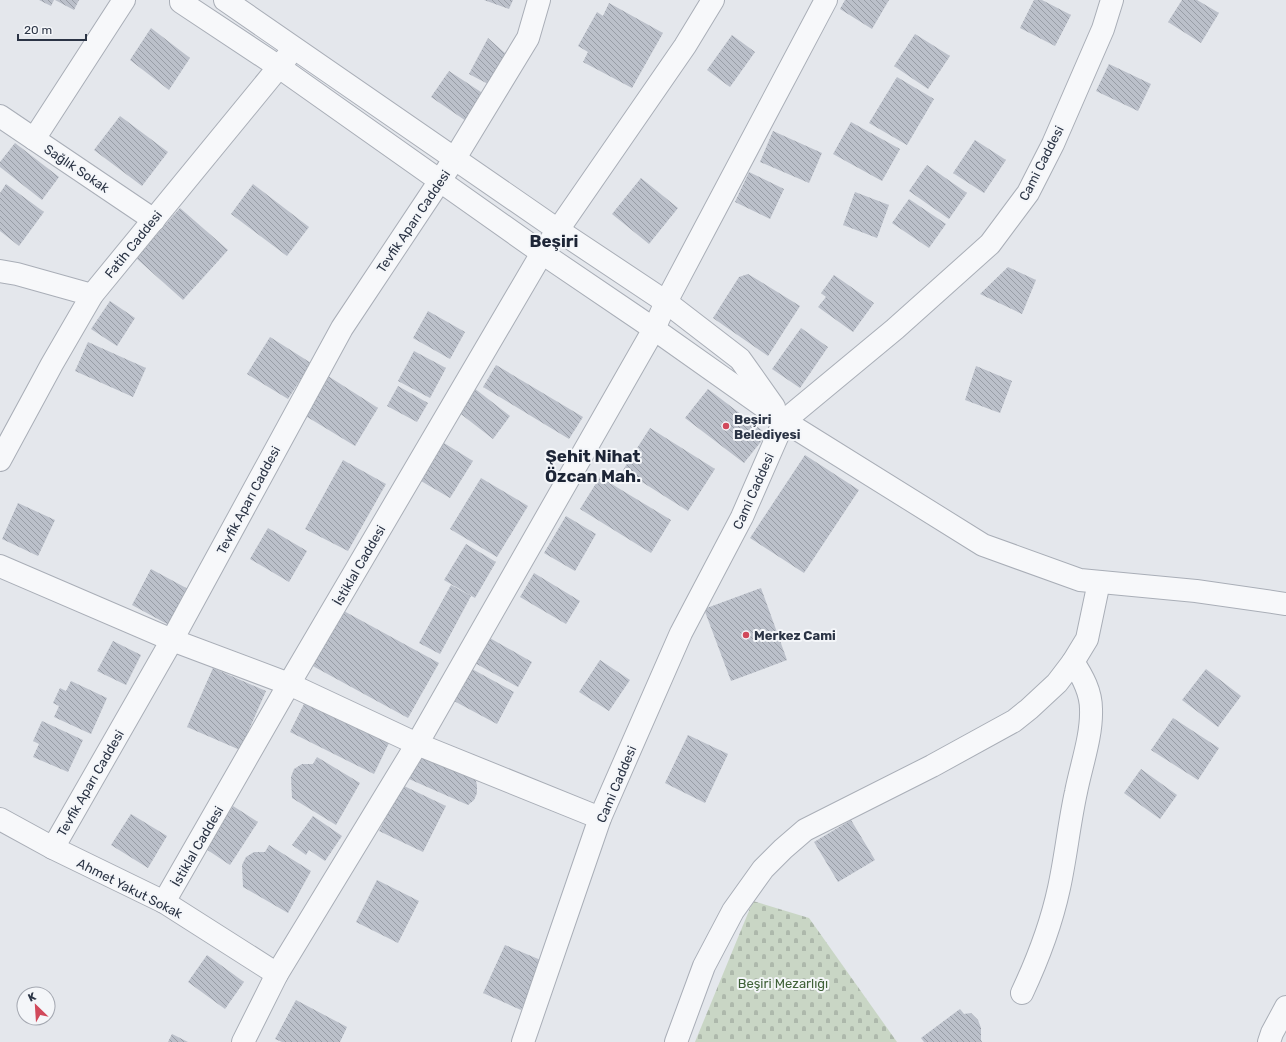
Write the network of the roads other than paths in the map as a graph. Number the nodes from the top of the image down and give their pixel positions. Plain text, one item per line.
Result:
1 (124, 0) edge
2 (181, 0) edge
3 (225, 0) edge
4 (539, 0) edge
5 (713, 0) edge
6 (826, 0) edge
7 (1112, 0) edge
8 (294, 48) junction
9 (278, 68) junction
10 (0, 116) edge
11 (34, 139) junction
12 (455, 158) junction
13 (440, 181) junction
14 (154, 220) junction
15 (558, 230) junction
16 (542, 253) junction
17 (0, 271) edge
18 (92, 295) junction
19 (666, 302) junction
20 (654, 329) junction
21 (784, 421) junction
22 (0, 460) edge
23 (0, 566) edge
24 (1099, 582) junction
25 (1285, 601) edge
26 (172, 640) junction
27 (1073, 662) junction
28 (290, 684) junction
29 (417, 744) junction
30 (600, 818) junction
31 (0, 819) edge
32 (53, 848) junction
33 (164, 902) junction
34 (277, 974) junction
35 (1022, 993) dead end
36 (1286, 1006) edge
37 (243, 1042) edge
38 (523, 1042) edge
39 (676, 1042) edge
40 (1269, 1042) edge

1 - 11 street
2 - 9 street
3 - 8 street
4 - 12 street, Tevfik Aparı Caddesi
5 - 15 street, İstiklal Caddesi
6 - 19 street
7 - 21 street, Cami Caddesi
8 - 9 street, Fatih Caddesi
8 - 12 street
9 - 13 street
9 - 14 street, Fatih Caddesi
10 - 11 street, Sağlık Sokak
11 - 14 street, Sağlık Sokak
12 - 13 street, Tevfik Aparı Caddesi
12 - 15 street
13 - 16 street
13 - 26 street, Tevfik Aparı Caddesi
14 - 18 street, Fatih Caddesi
15 - 16 street, İstiklal Caddesi
15 - 19 street
16 - 20 street
16 - 28 street, İstiklal Caddesi
17 - 18 street
18 - 22 street, Fatih Caddesi
19 - 20 street
19 - 21 street
20 - 21 street
20 - 29 street
21 - 24 street
21 - 30 street, Cami Caddesi
23 - 26 street
24 - 25 street
24 - 27 street
26 - 28 street
26 - 32 street, Tevfik Aparı Caddesi
27 - 35 street
27 - 39 street
28 - 29 street
28 - 33 street, İstiklal Caddesi
29 - 30 street
29 - 34 street
30 - 38 street, Cami Caddesi
31 - 32 street, Ahmet Yakut Sokak
32 - 33 street, Ahmet Yakut Sokak
33 - 34 street, Ahmet Yakut Sokak
34 - 37 street
36 - 40 street

